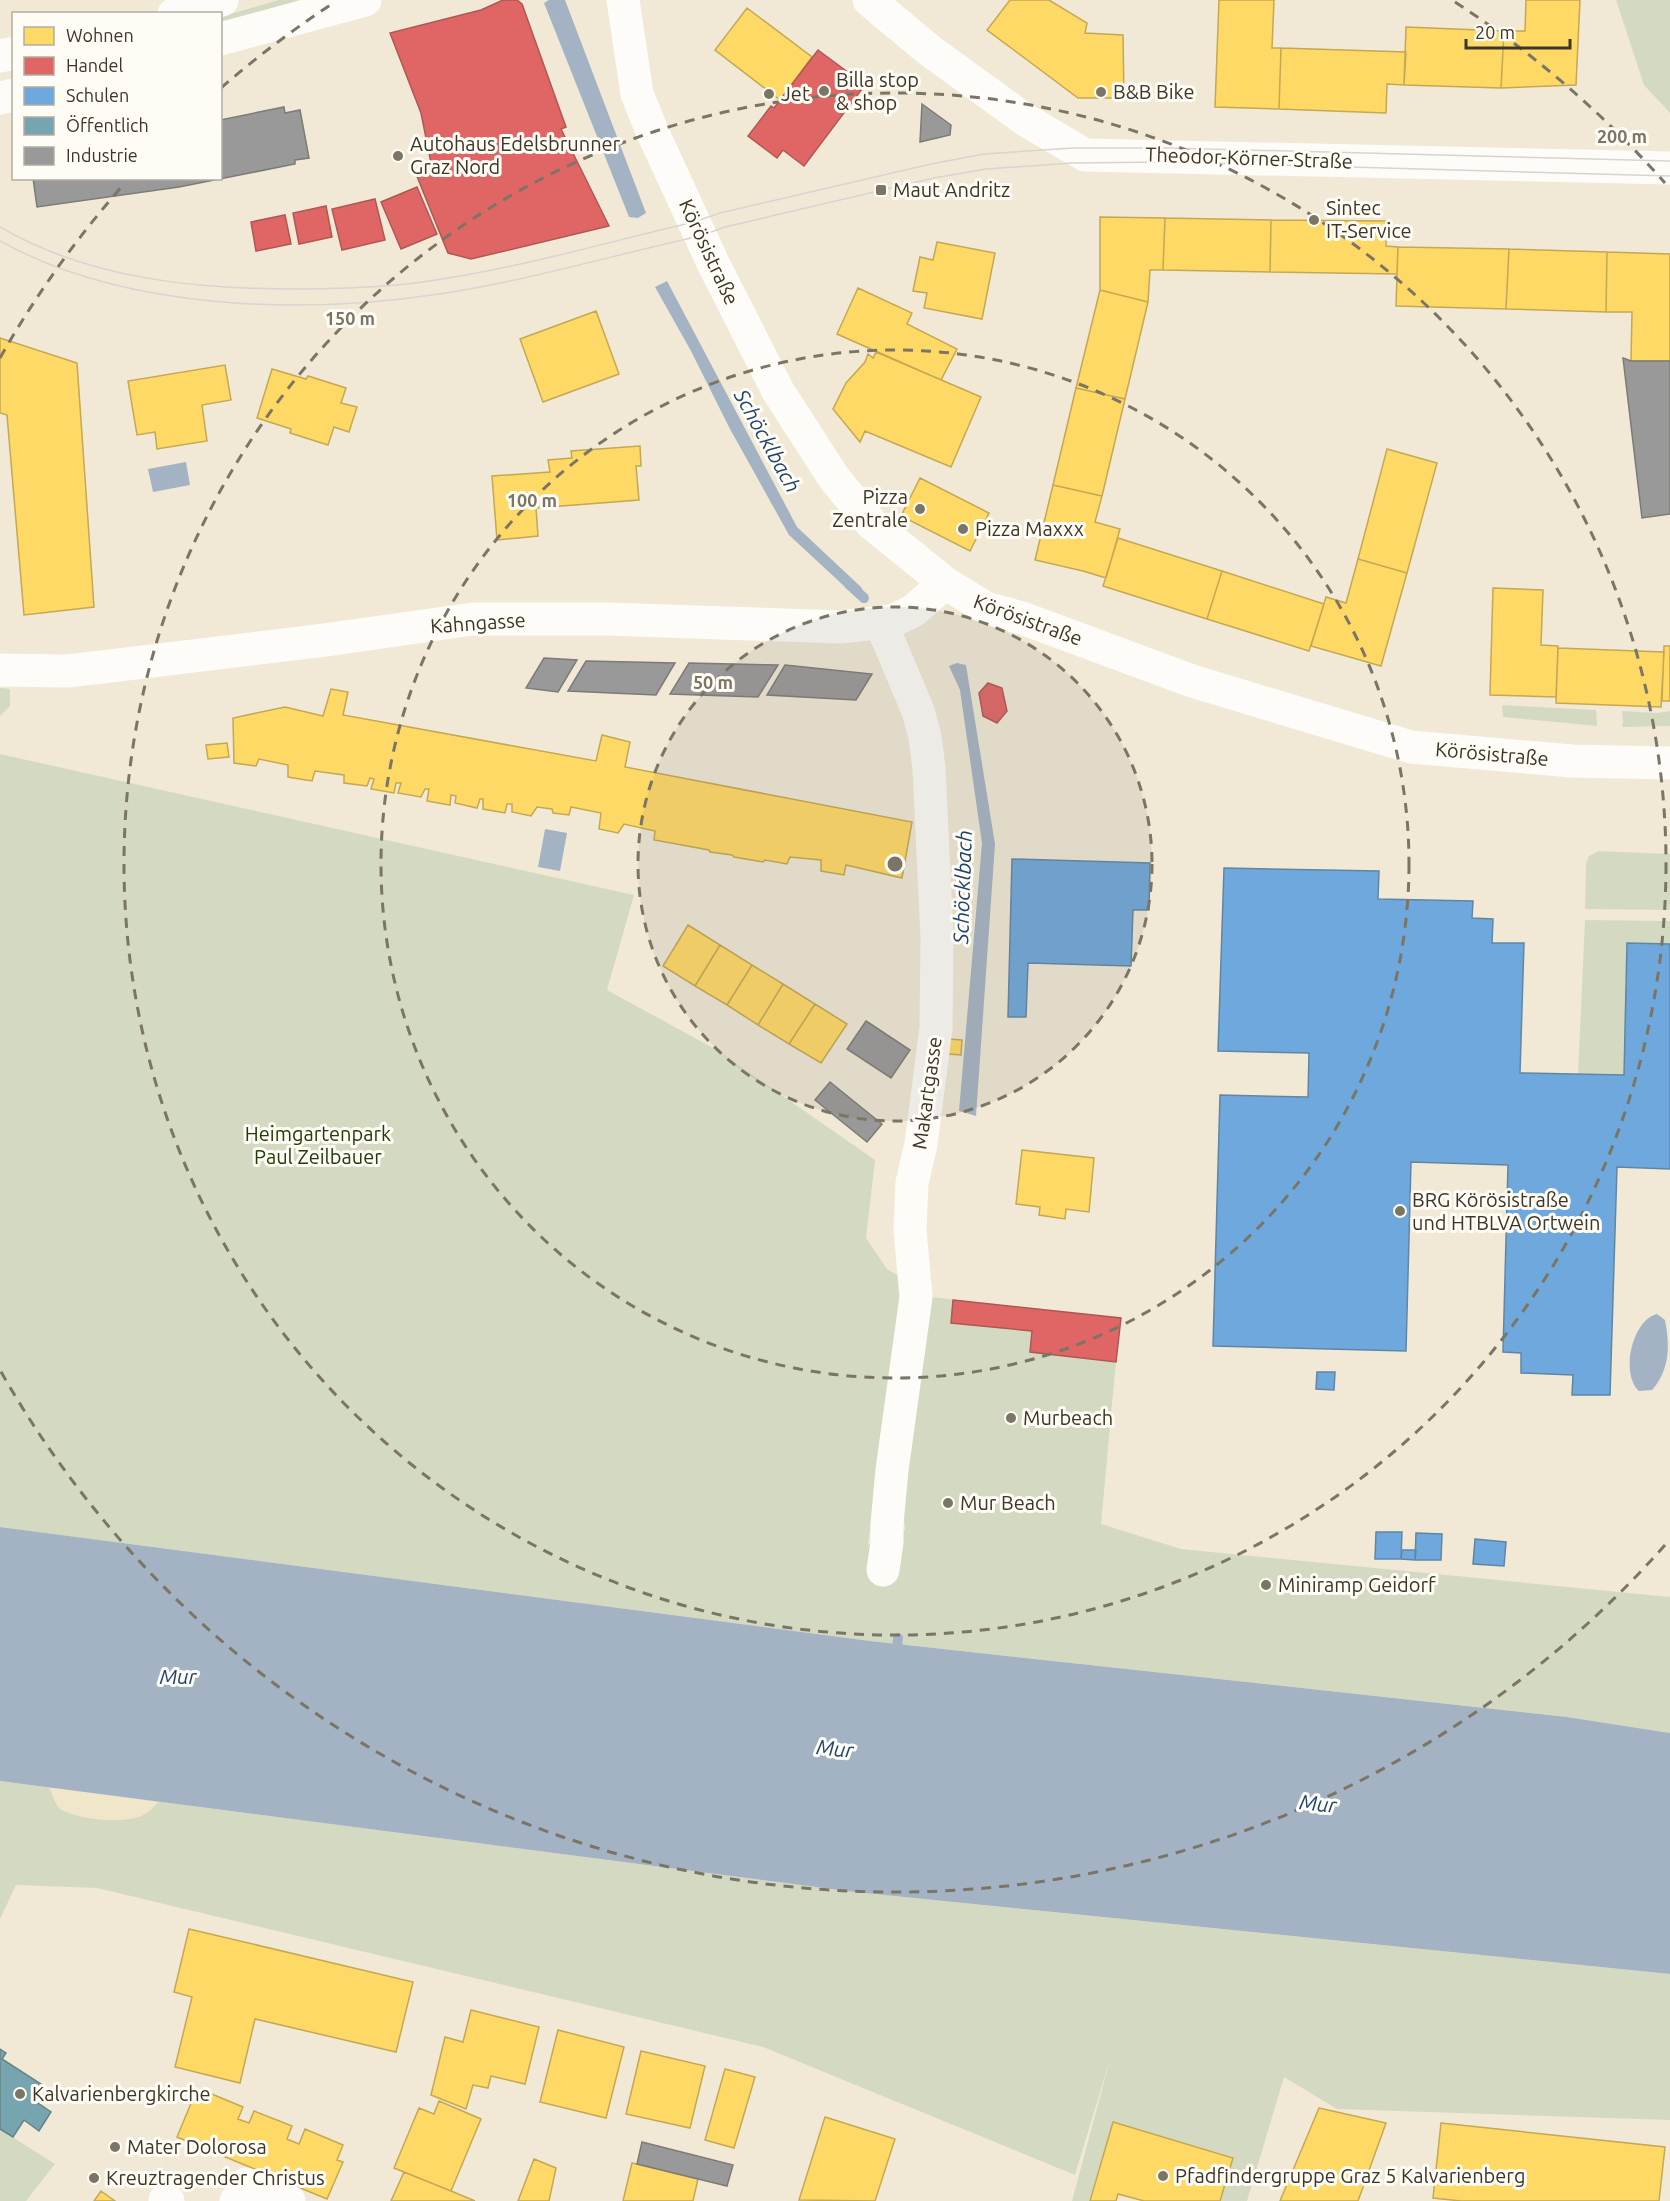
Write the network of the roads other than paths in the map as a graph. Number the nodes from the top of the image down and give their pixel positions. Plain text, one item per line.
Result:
1 (222, 0) edge
2 (365, 0) edge
3 (623, 0) edge
4 (873, 2) edge
5 (181, 12) edge
6 (222, 38) edge
7 (1670, 168) edge
8 (945, 583) junction
9 (895, 618) junction
10 (0, 670) edge
11 (1670, 763) edge
12 (883, 1570) dead end
13 (236, 2201) edge
14 (289, 2201) edge

1 - 5 street
2 - 6 street
3 - 8 street, Körösistraße
4 - 7 street, Theodor-Körner-Straße
8 - 9 street
8 - 11 street, Körösistraße
9 - 10 street, Kahngasse
9 - 12 street, Makartgasse
13 - 14 street

